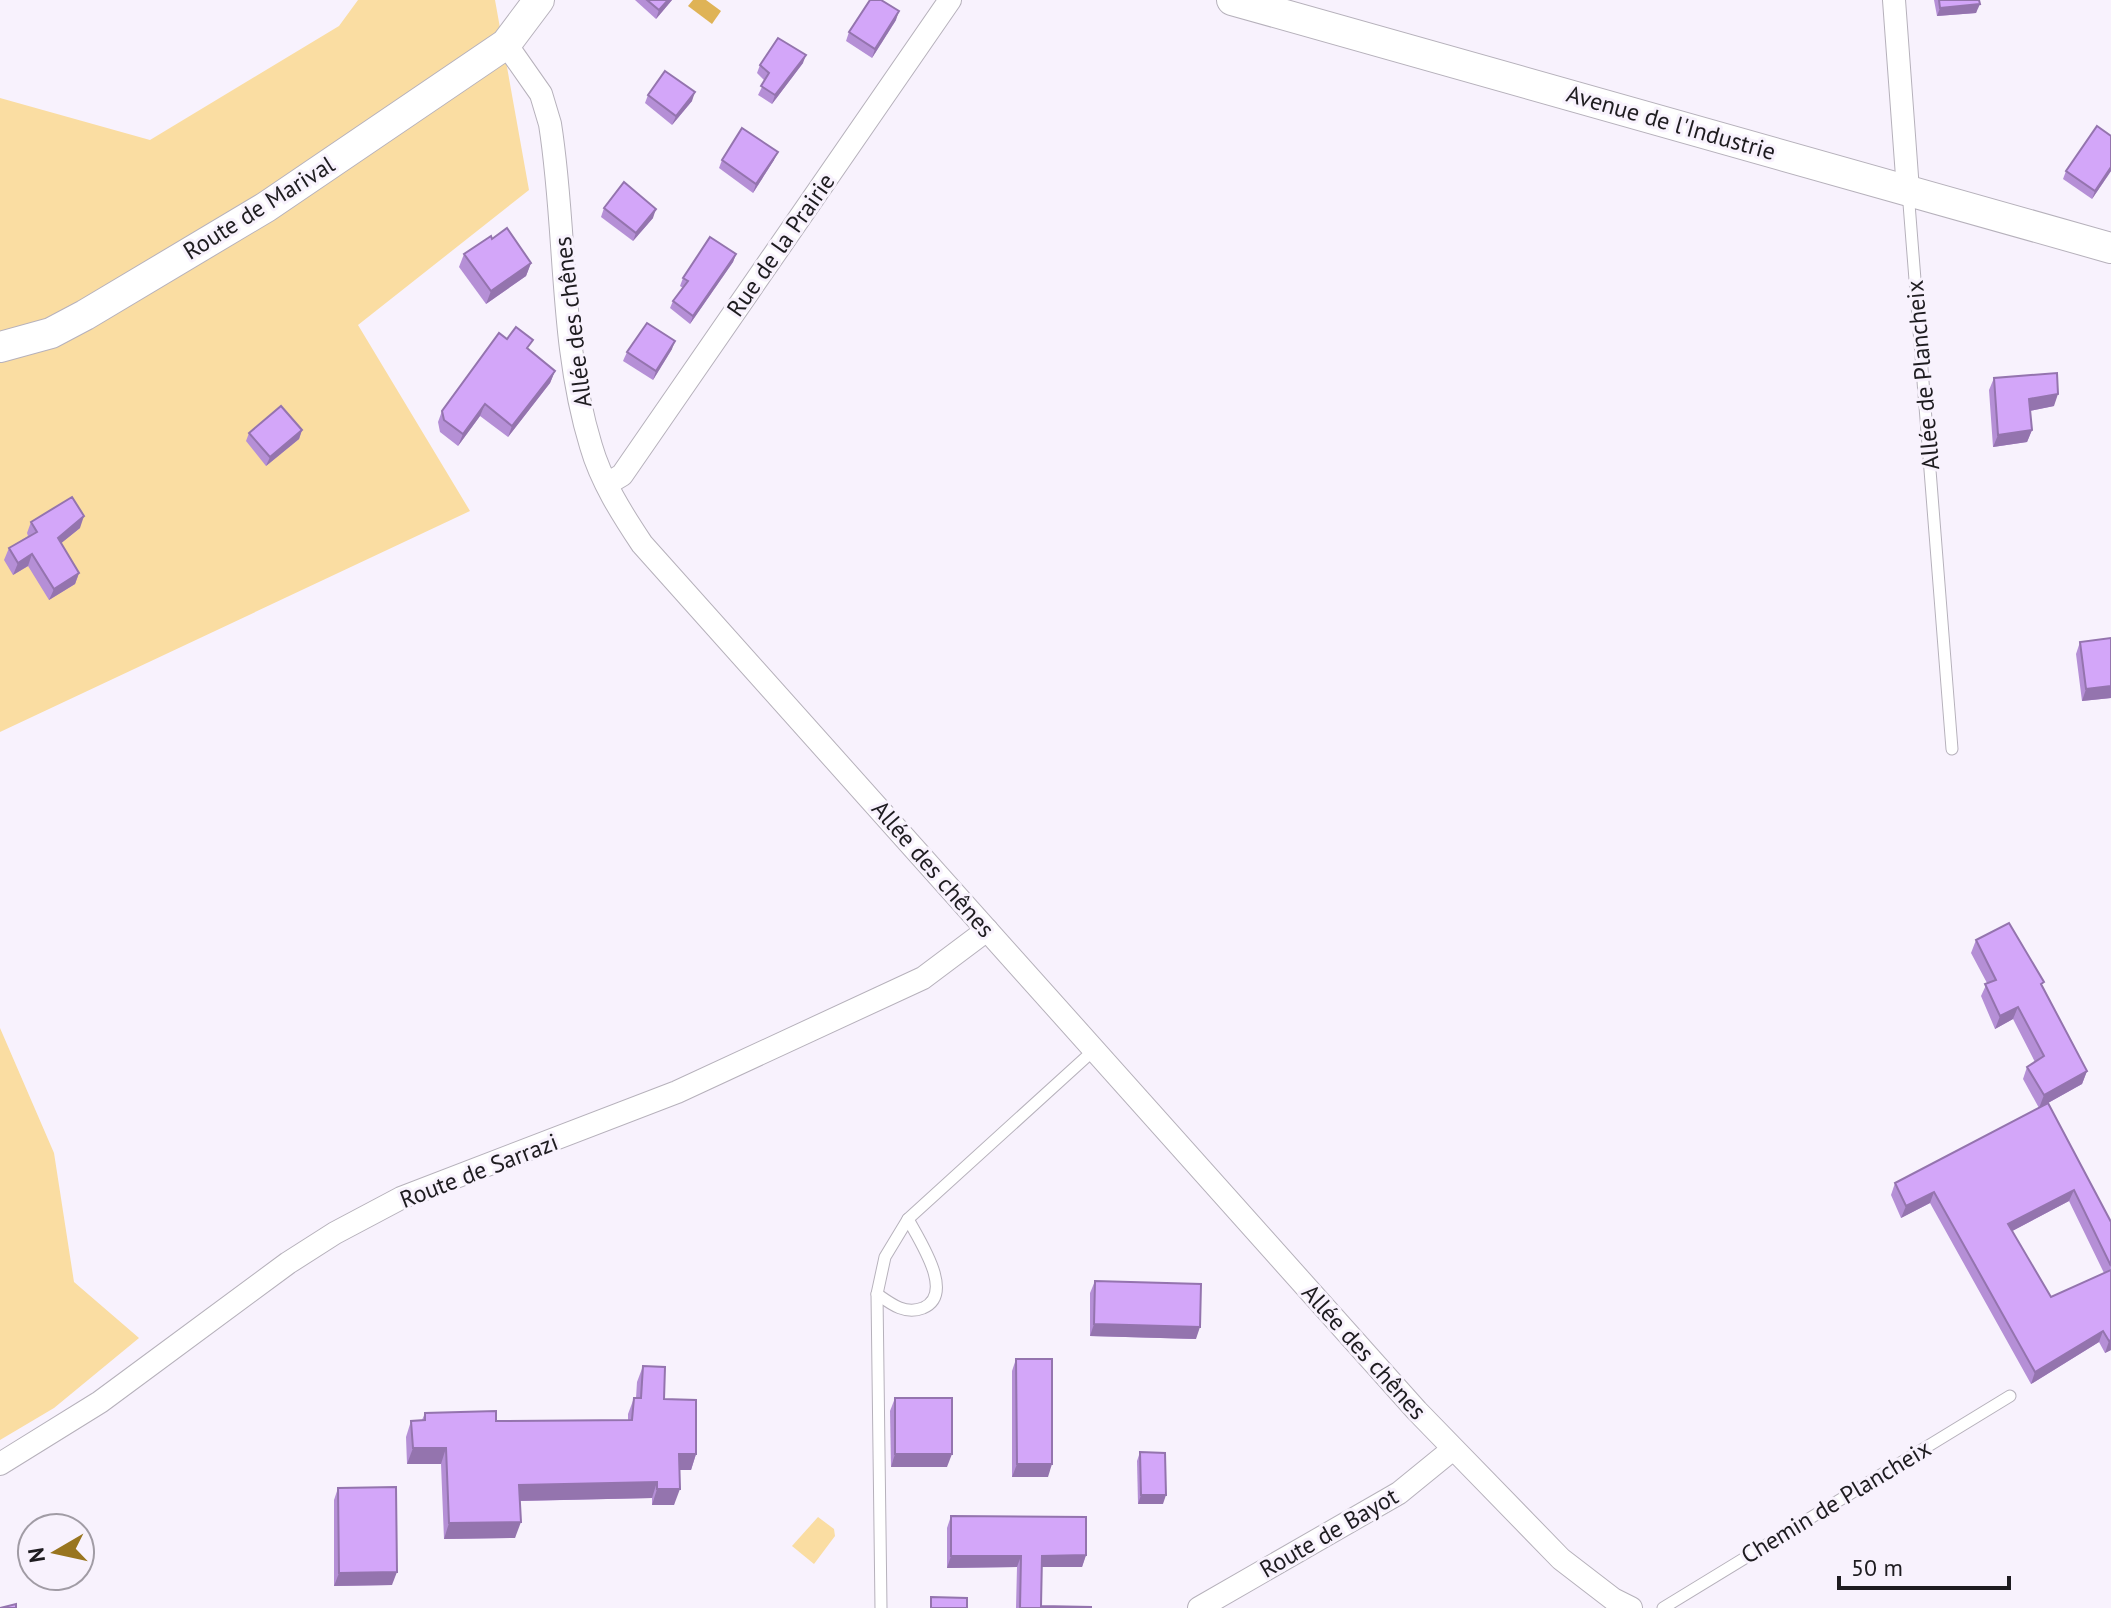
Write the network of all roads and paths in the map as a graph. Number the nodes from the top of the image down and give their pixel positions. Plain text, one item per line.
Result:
1 (539, 0) edge
2 (950, 0) edge
3 (1232, 0) edge
4 (1894, 0) edge
5 (506, 44) junction
6 (1908, 190) junction
7 (2111, 248) edge
8 (0, 347) edge
9 (607, 484) junction
10 (1952, 749) dead end
11 (987, 930) junction
12 (1094, 1050) junction
13 (908, 1219) junction
14 (877, 1294) junction
15 (2010, 1396) dead end
16 (1453, 1449) junction
17 (0, 1464) edge
18 (881, 1608) edge
19 (1199, 1608) edge
20 (1631, 1608) edge
21 (1663, 1608) edge

1 - 5 street
2 - 9 street, Rue de la Prairie
3 - 6 street, Avenue de l'Industrie
4 - 6 street, Allée de Plancheix
5 - 8 street, Route de Marival
5 - 9 street, Allée des chênes
6 - 7 street, Avenue de l'Industrie
6 - 10 lane, Allée de Plancheix
9 - 11 street, Allée des chênes
11 - 12 street, Allée des chênes
11 - 17 street, Route de Sarrazi
12 - 13 lane
12 - 16 street, Allée des chênes
13 - 14 lane
13 - 14 lane
14 - 18 lane
15 - 21 lane, Chemin de Plancheix
16 - 19 street, Route de Bayot
16 - 20 street, Allée des chênes

